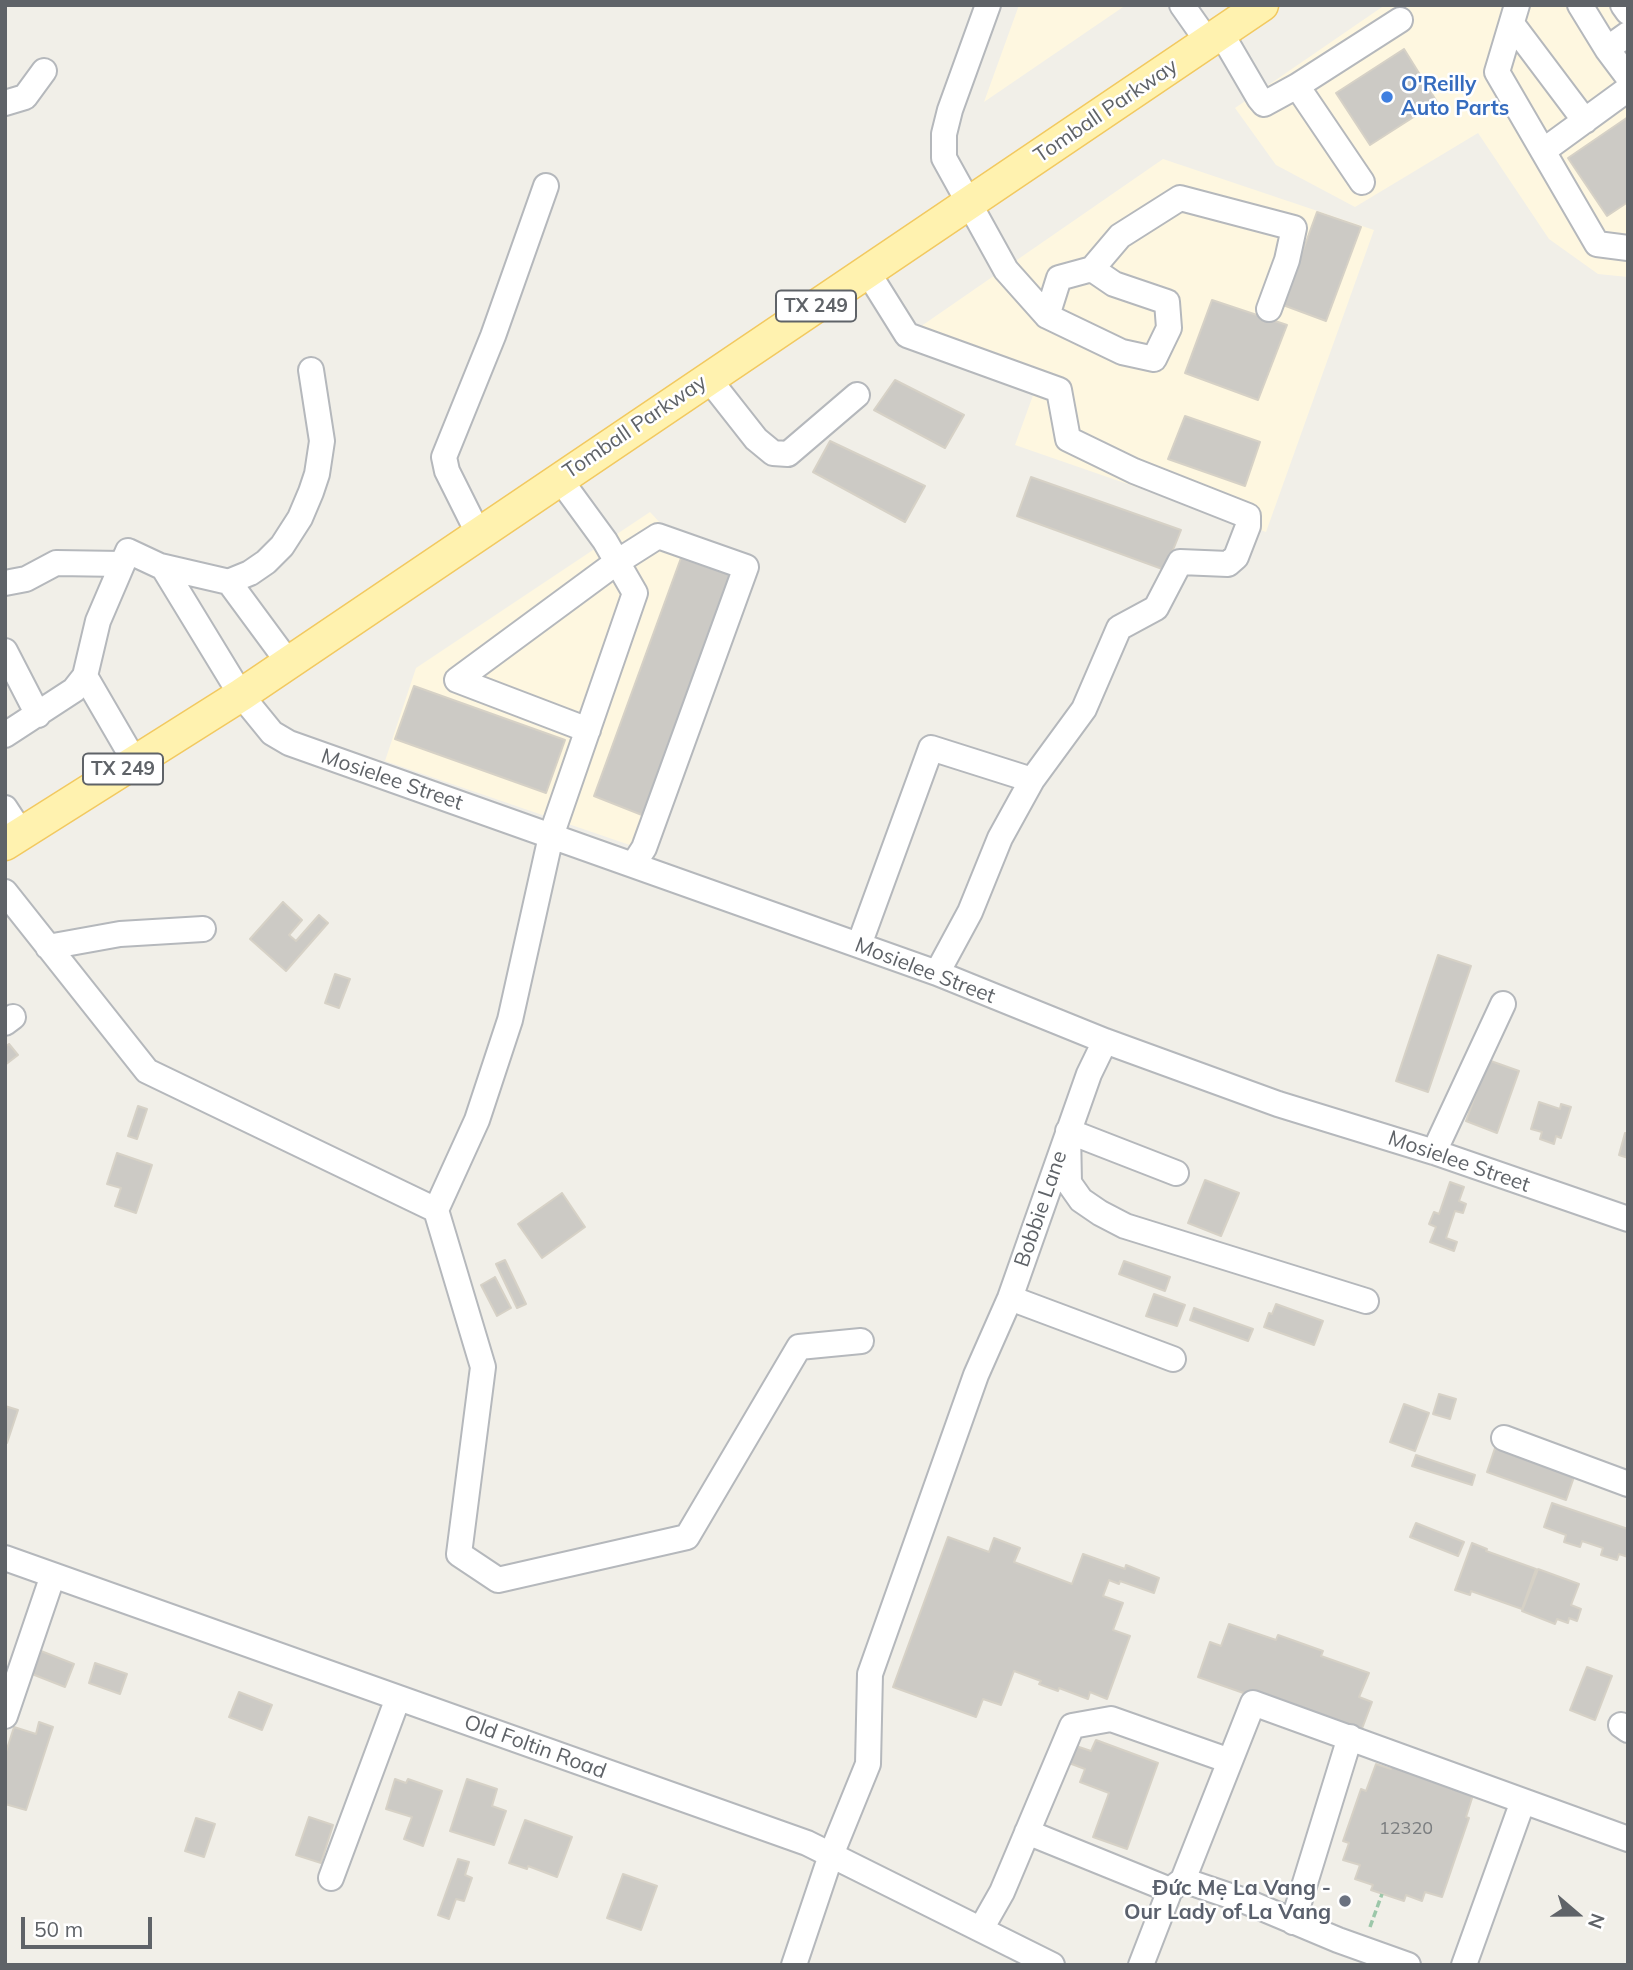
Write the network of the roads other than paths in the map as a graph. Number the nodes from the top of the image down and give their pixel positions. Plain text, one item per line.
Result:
1 (988, 5) edge
2 (1182, 5) edge
3 (1262, 5) edge
4 (1580, 5) edge
5 (1623, 5) edge
6 (1628, 12) edge
7 (1515, 15) edge
8 (1401, 20) dead end
9 (1628, 34) edge
10 (1214, 38) junction
11 (1607, 49) junction
12 (44, 71) dead end
13 (1628, 77) edge
14 (1297, 86) junction
15 (1628, 89) edge
16 (5, 103) edge
17 (1585, 121) junction
18 (1543, 151) junction
19 (1362, 182) dead end
20 (546, 186) dead end
21 (969, 203) junction
22 (1628, 248) edge
23 (1092, 269) junction
24 (867, 271) junction
25 (1269, 309) dead end
26 (1047, 316) junction
27 (311, 370) dead end
28 (708, 378) junction
29 (857, 395) dead end
30 (559, 478) junction
31 (478, 533) junction
32 (617, 562) junction
33 (122, 564) junction
34 (163, 567) junction
35 (228, 582) junction
36 (5, 583) edge
37 (5, 651) edge
38 (288, 662) junction
39 (85, 676) junction
40 (241, 695) junction
41 (38, 715) junction
42 (589, 730) junction
43 (5, 735) edge
44 (135, 761) junction
45 (1032, 780) junction
46 (11, 829) edge
47 (551, 836) junction
48 (633, 865) junction
49 (5, 892) edge
50 (203, 929) dead end
51 (859, 945) junction
52 (48, 947) junction
53 (937, 973) junction
54 (1503, 1004) dead end
55 (1105, 1041) junction
56 (1068, 1131) junction
57 (1434, 1152) junction
58 (1176, 1173) dead end
59 (436, 1210) junction
60 (1628, 1219) edge
61 (1010, 1298) junction
62 (1366, 1301) dead end
63 (861, 1341) dead end
64 (1172, 1359) dead end
65 (1504, 1438) dead end
66 (1628, 1484) edge
67 (5, 1558) edge
68 (53, 1575) junction
69 (398, 1698) junction
70 (5, 1716) edge
71 (1350, 1737) junction
72 (1230, 1761) junction
73 (1522, 1801) junction
74 (1027, 1832) junction
75 (1628, 1839) edge
76 (831, 1855) junction
77 (331, 1878) dead end
78 (1176, 1885) junction
79 (1293, 1922) junction
80 (981, 1929) junction
81 (1363, 1947) edge
82 (794, 1965) edge
83 (1052, 1965) edge
84 (1141, 1965) edge
85 (1408, 1965) edge
86 (1464, 1965) edge

1 - 21 street
2 - 10 street
3 - 10 main road, Tomball Parkway / TX 249
4 - 11 street
5 - 6 street
7 - 17 street
7 - 18 street
8 - 14 street
9 - 11 street
10 - 14 street
10 - 21 main road, Tomball Parkway / TX 249
11 - 13 street
12 - 16 street
14 - 19 street
15 - 17 street
17 - 18 street
18 - 22 street
20 - 31 street
21 - 24 main road, Tomball Parkway / TX 249
21 - 26 street
23 - 25 street
23 - 26 street
23 - 26 street
24 - 28 main road, Tomball Parkway / TX 249
24 - 45 street
27 - 35 street
28 - 29 street
28 - 30 main road, Tomball Parkway / TX 249
30 - 31 main road, Tomball Parkway / TX 249
30 - 32 street
31 - 38 main road, Tomball Parkway / TX 249
32 - 42 street
32 - 42 street
32 - 48 street
33 - 34 street
33 - 36 street
33 - 39 street
34 - 35 street
34 - 40 street, Mosielee Street
35 - 38 street
37 - 41 street
38 - 40 main road, Tomball Parkway / TX 249
39 - 41 street
39 - 44 street
40 - 44 main road, Tomball Parkway / TX 249
40 - 47 street, Mosielee Street
41 - 43 street
42 - 47 street
44 - 46 main road, Tomball Parkway / TX 249
45 - 51 street
45 - 53 street
47 - 48 street, Mosielee Street
47 - 59 street
48 - 51 street, Mosielee Street
49 - 52 street
50 - 52 street
51 - 53 street, Mosielee Street
52 - 59 street
53 - 55 street, Mosielee Street
54 - 57 street
55 - 56 street, Bobbie Lane
55 - 57 street, Mosielee Street
56 - 58 street
56 - 61 street, Bobbie Lane
56 - 62 street
57 - 60 street, Mosielee Street
59 - 63 street
61 - 64 street
61 - 76 street, Bobbie Lane
65 - 66 street
67 - 68 street, Old Foltin Road
68 - 69 street, Old Foltin Road
68 - 70 street
69 - 76 street, Old Foltin Road
69 - 77 street
71 - 72 street
71 - 73 street
71 - 79 street
72 - 74 street
72 - 78 street
73 - 75 street
73 - 86 street
74 - 78 street
74 - 80 street
76 - 80 street, Old Foltin Road
76 - 82 street, Bobbie Lane
78 - 79 street
78 - 84 street
79 - 81 street
80 - 83 street, Old Foltin Road
81 - 85 street

